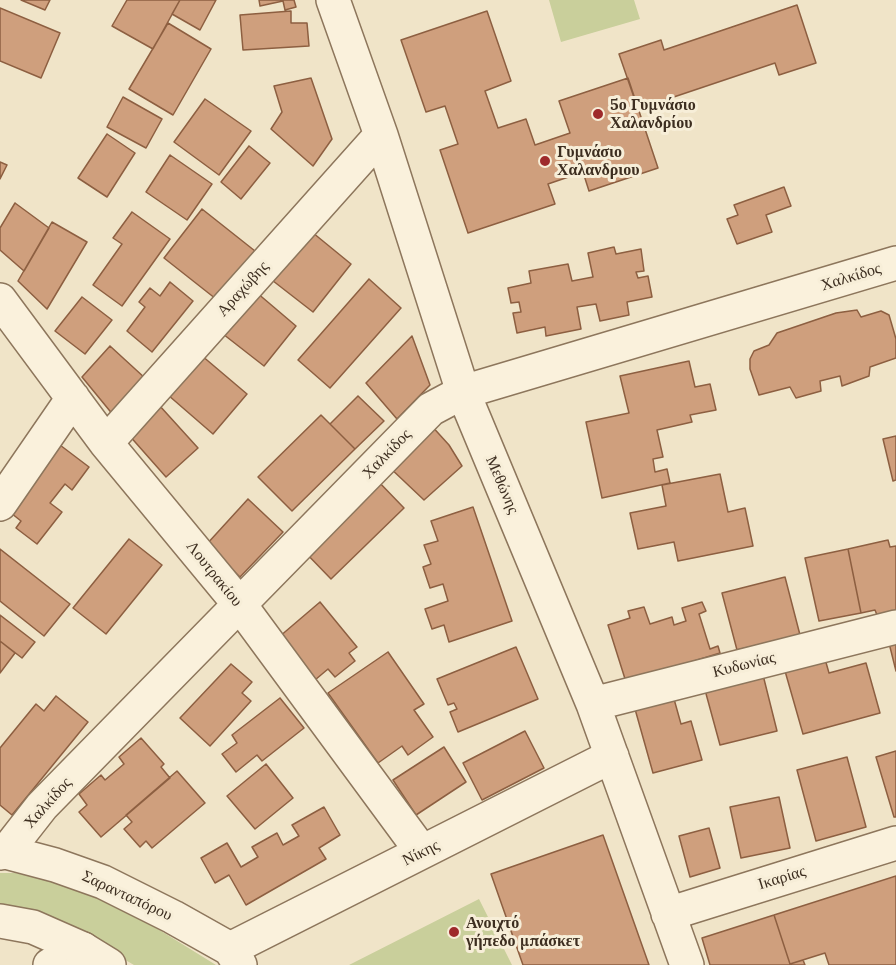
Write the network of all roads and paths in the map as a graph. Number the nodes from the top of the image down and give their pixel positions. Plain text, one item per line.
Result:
1 (333, 0) edge
2 (381, 135) junction
3 (896, 263) edge
4 (0, 300) edge
5 (463, 392) junction
6 (73, 398) junction
7 (106, 442) junction
8 (0, 504) edge
9 (240, 605) junction
10 (896, 627) edge
11 (593, 704) junction
12 (612, 756) junction
13 (896, 843) edge
14 (3, 852) edge
15 (422, 852) junction
16 (668, 914) junction
17 (0, 921) edge
18 (96, 957) edge
19 (235, 957) edge
20 (50, 965) edge
21 (687, 965) edge

1 - 2 street, Μεθώνης
2 - 5 street, Μεθώνης
2 - 7 street, Αραχώβης
3 - 5 street, Χαλκίδος
4 - 6 street, Λουτρακίου
5 - 9 street, Χαλκίδος
5 - 11 street, Μεθώνης
6 - 7 street, Λουτρακίου
6 - 8 street
7 - 9 street, Λουτρακίου
9 - 14 street, Χαλκίδος
9 - 15 street, Λουτρακίου
10 - 11 street, Κυδωνίας
11 - 12 street, Μεθώνης
12 - 15 street, Νίκης
12 - 16 street, Μεθώνης
13 - 16 street, Ικαρίας
14 - 19 street, Σαρανταπόρου
15 - 19 street, Νίκης
16 - 21 street, Μεθώνης
17 - 18 street
18 - 20 street

